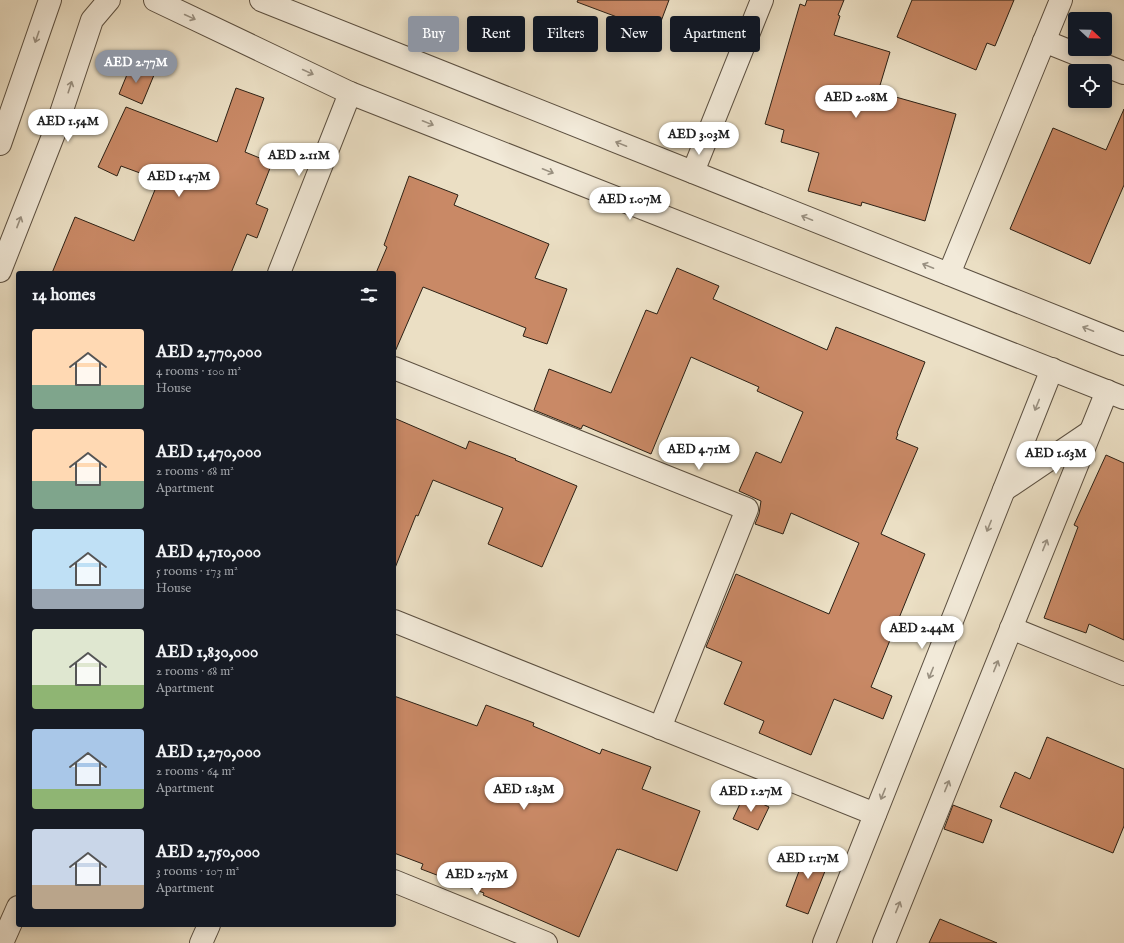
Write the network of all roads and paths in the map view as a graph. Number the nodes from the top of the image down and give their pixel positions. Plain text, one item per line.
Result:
1 (50, 0) edge
2 (109, 0) edge
3 (155, 0) edge
4 (261, 0) edge
5 (762, 0) edge
6 (1061, 0) edge
7 (1044, 41) junction
8 (1124, 73) edge
9 (350, 93) junction
10 (0, 144) edge
11 (692, 172) junction
12 (0, 271) edge
13 (280, 271) edge
14 (949, 274) junction
15 (1124, 344) edge
16 (396, 369) edge
17 (1052, 369) junction
18 (1116, 394) edge
19 (1090, 432) junction
20 (1004, 490) junction
21 (396, 622) edge
22 (1011, 628) junction
23 (1124, 674) edge
24 (660, 728) junction
25 (875, 814) junction
26 (396, 882) edge
27 (16, 912) edge
28 (208, 927) edge
29 (2, 943) edge
30 (201, 943) edge
31 (546, 943) edge
32 (824, 943) edge
33 (884, 943) edge

1 -> 10 street
12 -> 2 street
3 -> 9 street
11 -> 4 street
5 - 11 street
6 - 7 street
7 - 8 street
7 - 14 street
9 - 13 street
9 -> 17 street
14 -> 11 street
15 -> 14 street
16 - 24 street
17 - 18 street
17 -> 20 street
18 - 19 street
19 - 20 street
22 -> 19 street
20 -> 25 street
21 - 24 street
22 - 23 street
33 -> 22 street
24 - 25 street
25 - 32 street
26 - 31 street
27 - 29 street
28 - 30 street

